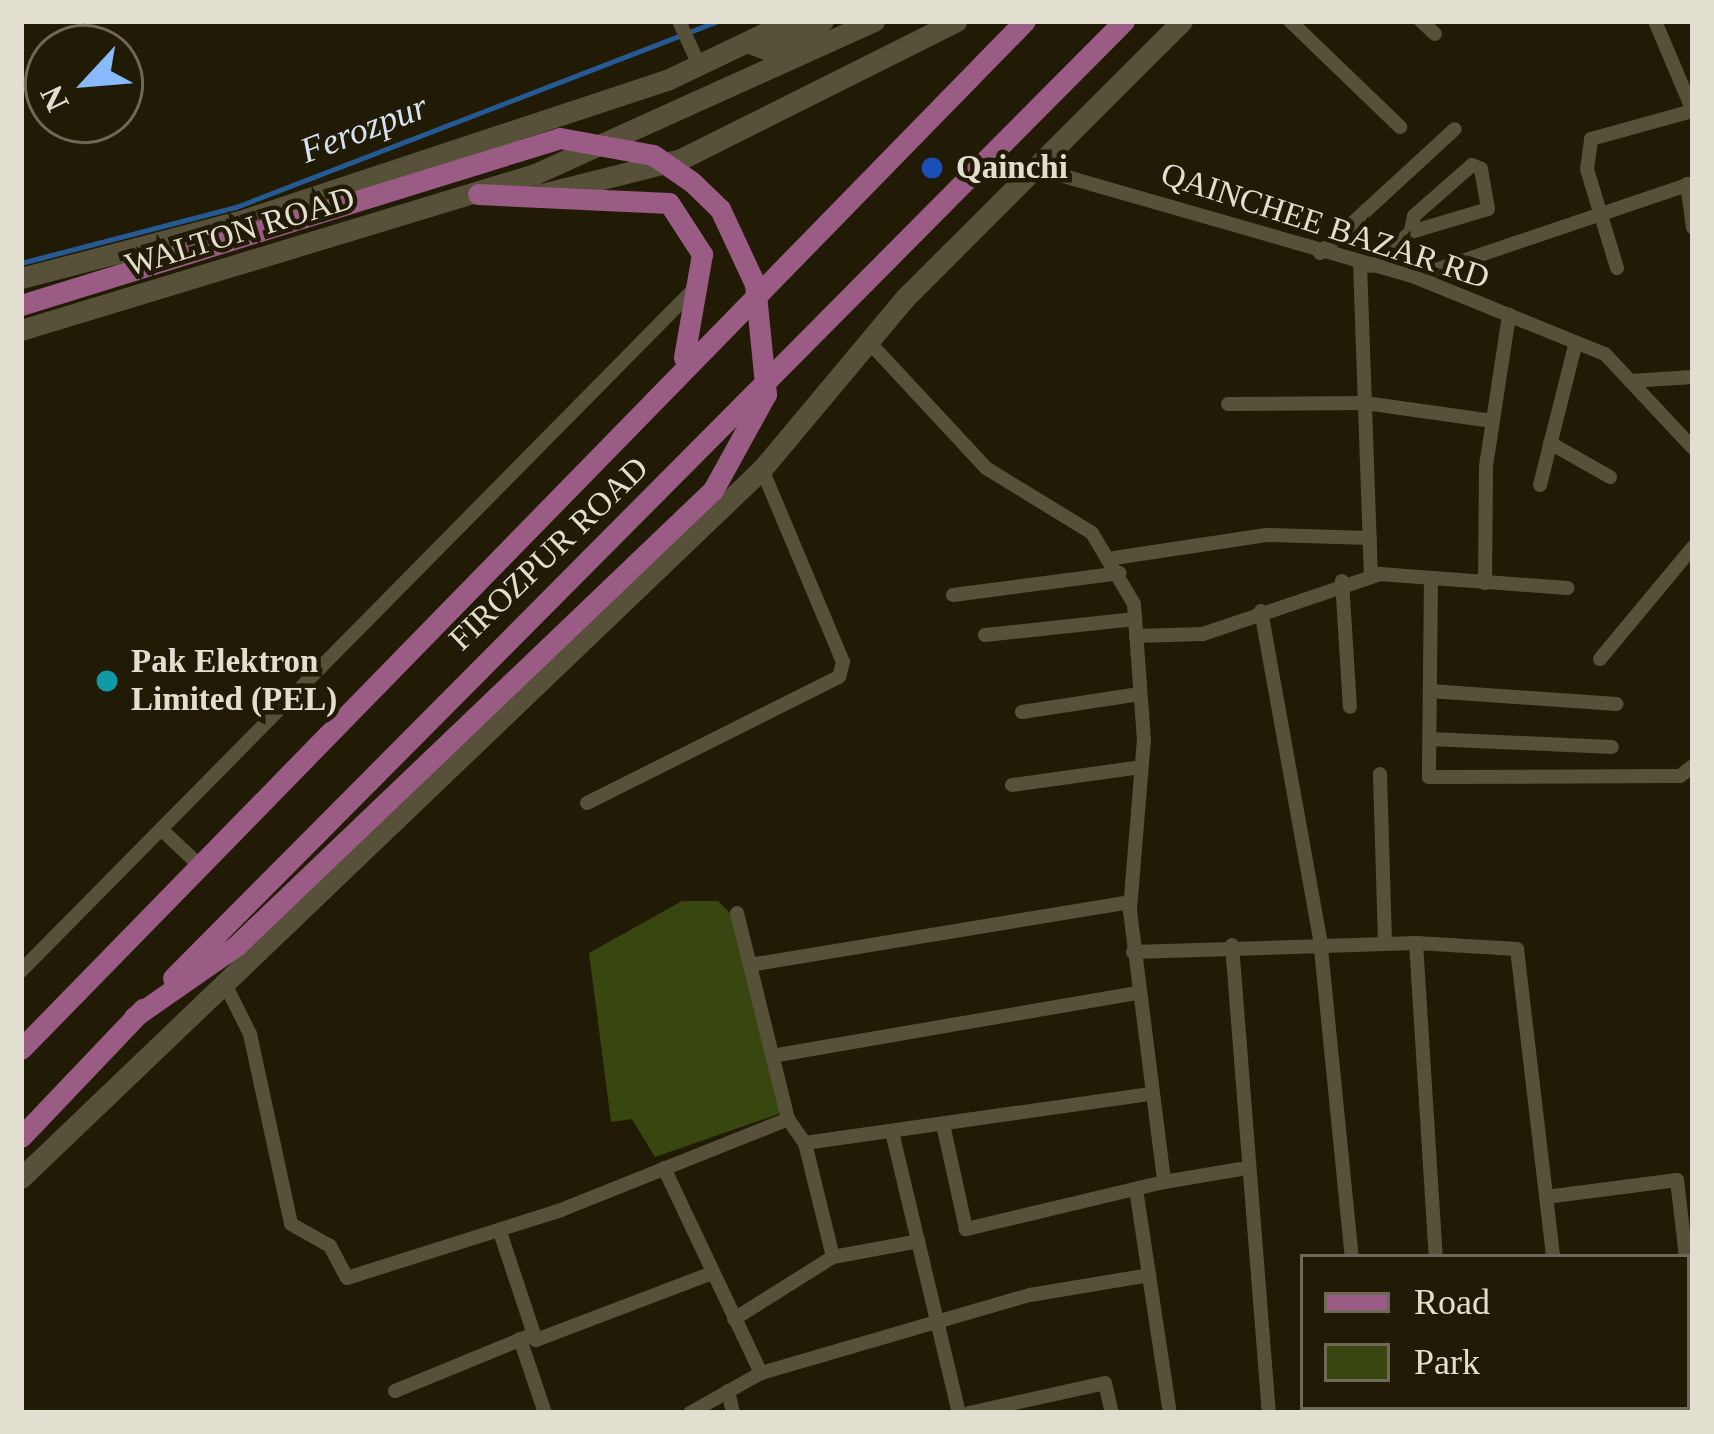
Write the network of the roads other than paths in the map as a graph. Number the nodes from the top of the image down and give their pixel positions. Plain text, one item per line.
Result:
1 (679, 21) edge
2 (790, 21) edge
3 (823, 21) edge
4 (874, 21) edge
5 (956, 21) edge
6 (1025, 21) edge
7 (1124, 21) edge
8 (1182, 21) edge
9 (1290, 21) edge
10 (1421, 21) edge
11 (1655, 21) edge
12 (1435, 34) dead end
13 (749, 43) junction
14 (700, 67) junction
15 (1400, 127) dead end
16 (1455, 129) dead end
17 (1039, 170) junction
18 (1690, 183) edge
19 (478, 194) junction
20 (533, 196) junction
21 (1599, 212) junction
22 (1693, 229) edge
23 (1411, 232) junction
24 (1319, 253) junction
25 (1365, 264) junction
26 (1617, 268) dead end
27 (1415, 277) junction
28 (21, 278) edge
29 (702, 281) junction
30 (21, 305) edge
31 (1509, 315) junction
32 (21, 330) edge
33 (869, 342) junction
34 (1576, 342) junction
35 (679, 369) junction
36 (1693, 377) edge
37 (1630, 381) junction
38 (1365, 403) junction
39 (1228, 404) dead end
40 (1493, 421) junction
41 (1550, 443) junction
42 (1693, 448) edge
43 (762, 470) junction
44 (1610, 478) dead end
45 (1540, 485) dead end
46 (1370, 538) junction
47 (1693, 547) edge
48 (1117, 565) junction
49 (1371, 576) junction
50 (1431, 579) junction
51 (1342, 581) junction
52 (1485, 583) junction
53 (1567, 589) dead end
54 (953, 595) dead end
55 (1261, 611) junction
56 (1135, 619) junction
57 (986, 635) dead end
58 (1136, 636) junction
59 (1600, 659) dead end
60 (1430, 691) junction
61 (1140, 694) junction
62 (1617, 704) dead end
63 (1350, 707) dead end
64 (1022, 712) dead end
65 (1430, 739) junction
66 (1612, 747) dead end
67 (1141, 766) junction
68 (1693, 766) edge
69 (1380, 774) dead end
70 (1012, 784) dead end
71 (587, 803) dead end
72 (164, 832) junction
73 (196, 862) junction
74 (1130, 902) junction
75 (737, 914) dead end
76 (1321, 939) junction
77 (1385, 941) junction
78 (1416, 943) junction
79 (1232, 945) junction
80 (1133, 952) junction
81 (750, 965) junction
82 (21, 971) edge
83 (226, 986) junction
84 (1138, 993) junction
85 (45, 1017) junction
86 (134, 1017) junction
87 (21, 1035) edge
88 (21, 1049) edge
89 (772, 1056) junction
90 (1150, 1094) junction
91 (788, 1119) junction
92 (943, 1124) junction
93 (892, 1132) junction
94 (21, 1137) edge
95 (805, 1143) junction
96 (664, 1168) junction
97 (1241, 1169) dead end
98 (21, 1178) edge
99 (1685, 1179) edge
100 (1164, 1182) junction
101 (1136, 1189) junction
102 (1546, 1197) junction
103 (500, 1232) junction
104 (919, 1241) junction
105 (1352, 1254) edge
106 (1436, 1254) edge
107 (1553, 1254) edge
108 (1688, 1254) edge
109 (833, 1258) junction
110 (712, 1273) junction
111 (1149, 1275) junction
112 (1690, 1285) edge
113 (734, 1318) junction
114 (1693, 1318) edge
115 (939, 1320) junction
116 (525, 1337) junction
117 (761, 1373) junction
118 (395, 1391) dead end
119 (728, 1391) junction
120 (545, 1413) edge
121 (690, 1413) edge
122 (734, 1413) edge
123 (959, 1413) edge
124 (969, 1413) edge
125 (1112, 1413) edge
126 (1170, 1413) edge
127 (1269, 1413) edge

1 - 14 street
2 - 13 main road, WALTON ROAD
3 - 13 main road
4 - 19 main road, WALTON ROAD
5 - 20 main road
6 - 35 main road
7 - 86 main road, FIROZPUR ROAD
8 - 17 main road
9 - 15 street
10 - 12 street
11 - 21 street
13 - 14 main road, WALTON ROAD
14 - 28 main road, WALTON ROAD
16 - 24 street
17 - 24 street, QAINCHEE BAZAR RD
17 - 33 main road
18 - 21 street
18 - 22 street
19 - 20 main road
19 - 32 main road, WALTON ROAD
20 - 29 main road
21 - 26 street
21 - 27 street
23 - 23 street
23 - 25 street
24 - 25 street, QAINCHEE BAZAR RD
25 - 27 street, QAINCHEE BAZAR RD
25 - 38 street
27 - 31 street, QAINCHEE BAZAR RD
29 - 35 main road
29 - 72 street
30 - 86 main road
31 - 34 street, QAINCHEE BAZAR RD
31 - 40 street
33 - 43 main road
33 - 48 street
34 - 37 street, QAINCHEE BAZAR RD
34 - 41 street
35 - 73 main road
36 - 37 street
37 - 42 street, QAINCHEE BAZAR RD
38 - 39 street
38 - 40 street
38 - 46 street
40 - 52 street
41 - 44 street
41 - 45 street
43 - 71 street
43 - 83 main road
46 - 48 street
46 - 49 street
47 - 59 street
48 - 54 street
48 - 56 street
49 - 50 street
49 - 51 street
50 - 52 street
50 - 60 street
51 - 55 street
51 - 63 street
52 - 53 street
55 - 58 street
55 - 76 street
56 - 57 street
56 - 58 street
58 - 61 street
60 - 62 street
60 - 65 street
61 - 64 street
61 - 67 street
65 - 66 street
65 - 68 street
67 - 70 street
67 - 74 street
69 - 77 street
72 - 73 street
72 - 82 street
73 - 85 main road
74 - 80 street
74 - 81 street
75 - 81 street
76 - 77 street
76 - 79 street
76 - 105 street
77 - 78 street
78 - 102 street
78 - 106 street
79 - 80 street
79 - 127 street
80 - 84 street
81 - 89 street
83 - 98 main road
83 - 103 street
84 - 89 street
84 - 90 street
85 - 87 main road
85 - 88 main road
86 - 94 main road, FIROZPUR ROAD
89 - 91 street
90 - 92 street
90 - 100 street
91 - 95 street
91 - 96 street
92 - 93 street
92 - 101 street
93 - 95 street
93 - 104 street
95 - 109 street
96 - 103 street
96 - 110 street
97 - 100 street
99 - 102 street
99 - 108 street
100 - 101 street
101 - 111 street
102 - 107 street
103 - 116 street
104 - 109 street
104 - 115 street
109 - 113 street
110 - 113 street
110 - 116 street
111 - 115 street
111 - 126 street
112 - 114 street
113 - 117 street
115 - 117 street
115 - 123 street
116 - 118 street
116 - 120 street
117 - 119 street
119 - 121 street
119 - 122 street
124 - 125 street

